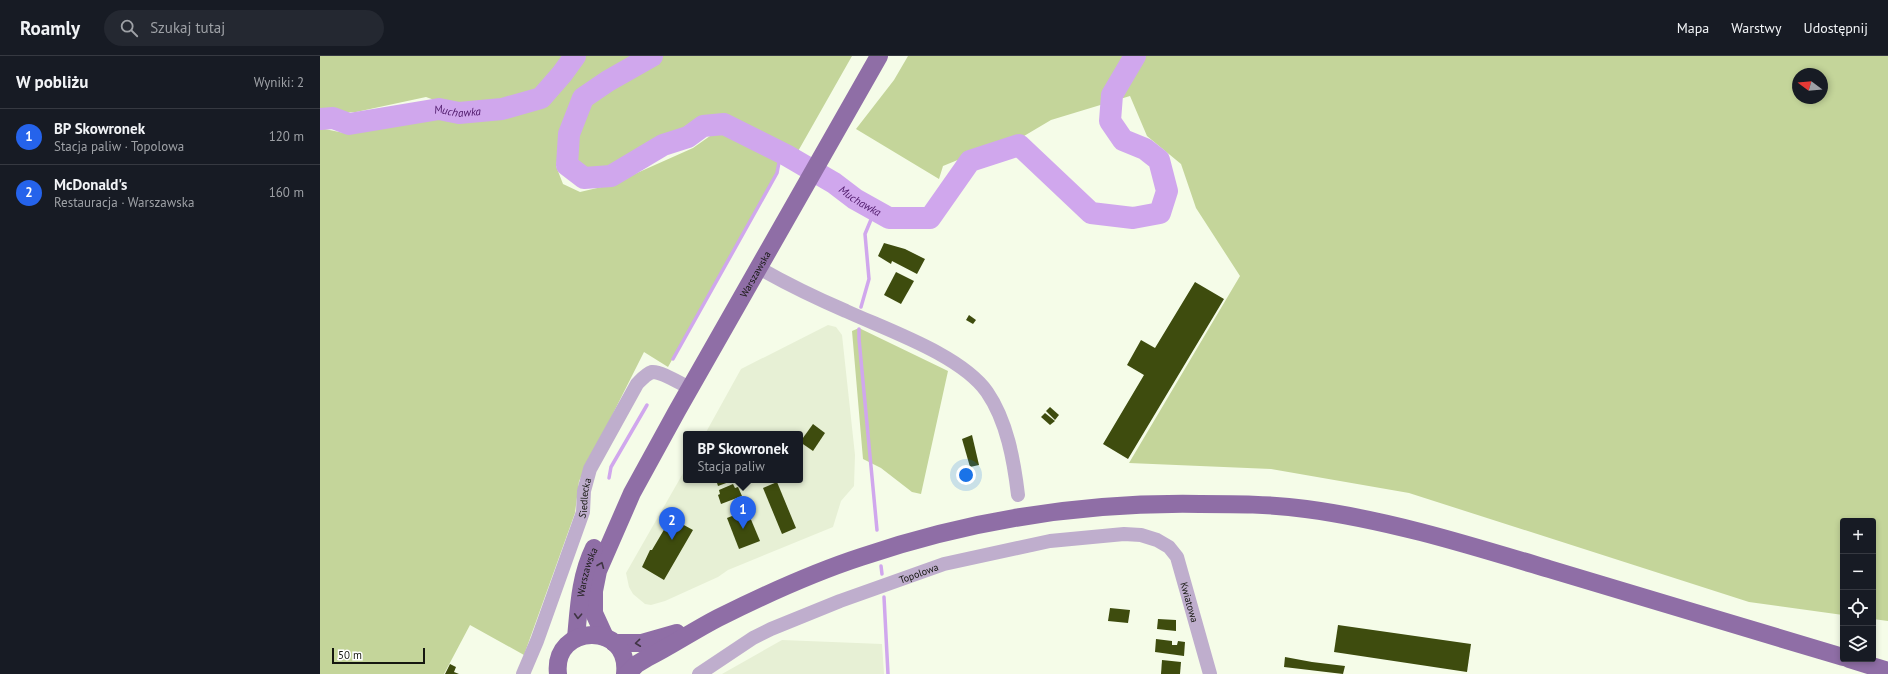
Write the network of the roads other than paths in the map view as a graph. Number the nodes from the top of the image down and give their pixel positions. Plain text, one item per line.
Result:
1 (879, 56) edge
2 (759, 268) junction
3 (690, 388) junction
4 (632, 493) junction
5 (1018, 496) dead end
6 (1157, 540) joint
7 (716, 619) junction
8 (576, 638) junction
9 (609, 640) junction
10 (1840, 656) edge
11 (1859, 662) edge
12 (1888, 671) edge
13 (523, 674) edge
14 (558, 674) edge
15 (626, 674) edge
16 (699, 674) edge
17 (1210, 674) edge

1 - 2 main road, Warszawska
2 - 3 main road, Warszawska
2 - 5 street
3 - 4 main road, Warszawska
3 - 13 street, Siedlecka
4 -> 8 main road, Warszawska
9 -> 4 main road, Warszawska
6 - 16 street, Topolowa
6 - 17 street, Kwiatowa
7 -> 9 main road
7 - 10 main road
7 - 15 main road
8 - 9 main road
8 - 14 main road
9 - 15 main road, Warszawska
11 - 12 main road

